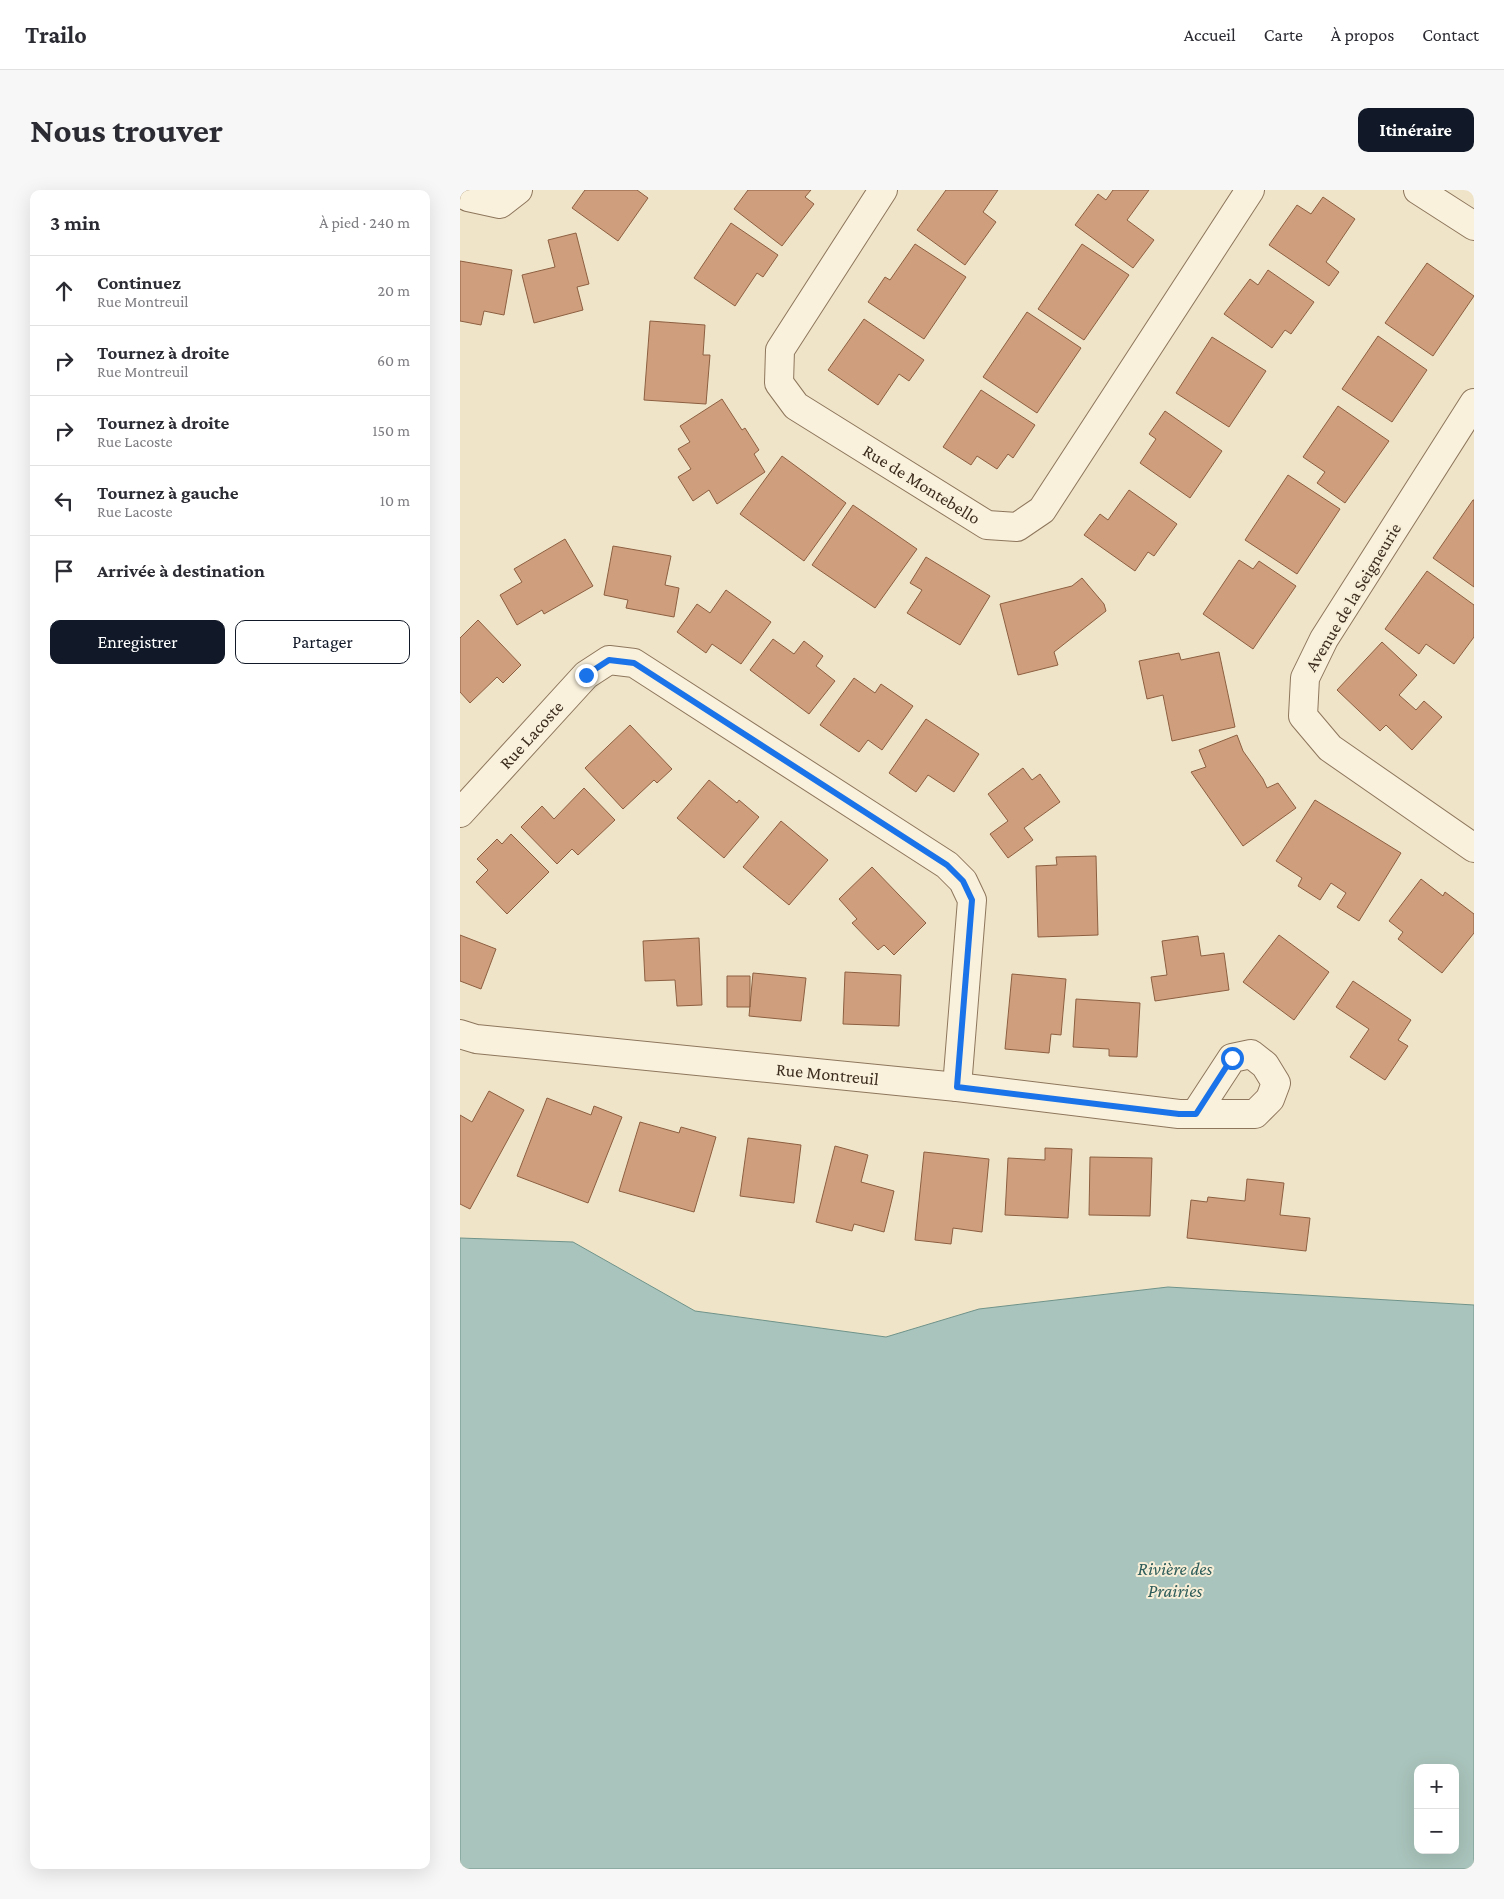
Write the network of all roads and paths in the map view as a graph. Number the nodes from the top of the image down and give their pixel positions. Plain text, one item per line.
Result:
1 (518, 190) edge
2 (883, 190) edge
3 (1250, 190) edge
4 (1418, 190) edge
5 (460, 192) edge
6 (1474, 226) edge
7 (1474, 403) edge
8 (460, 813) edge
9 (1474, 848) edge
10 (460, 1034) edge
11 (957, 1087) junction
12 (1196, 1114) dead end

1 - 5 street
2 - 3 street, Rue de Montebello
4 - 6 street
7 - 9 street, Avenue de la Seigneurie
8 - 11 street, Rue Lacoste
10 - 11 street, Rue Montreuil
11 - 12 street, Rue Montreuil

